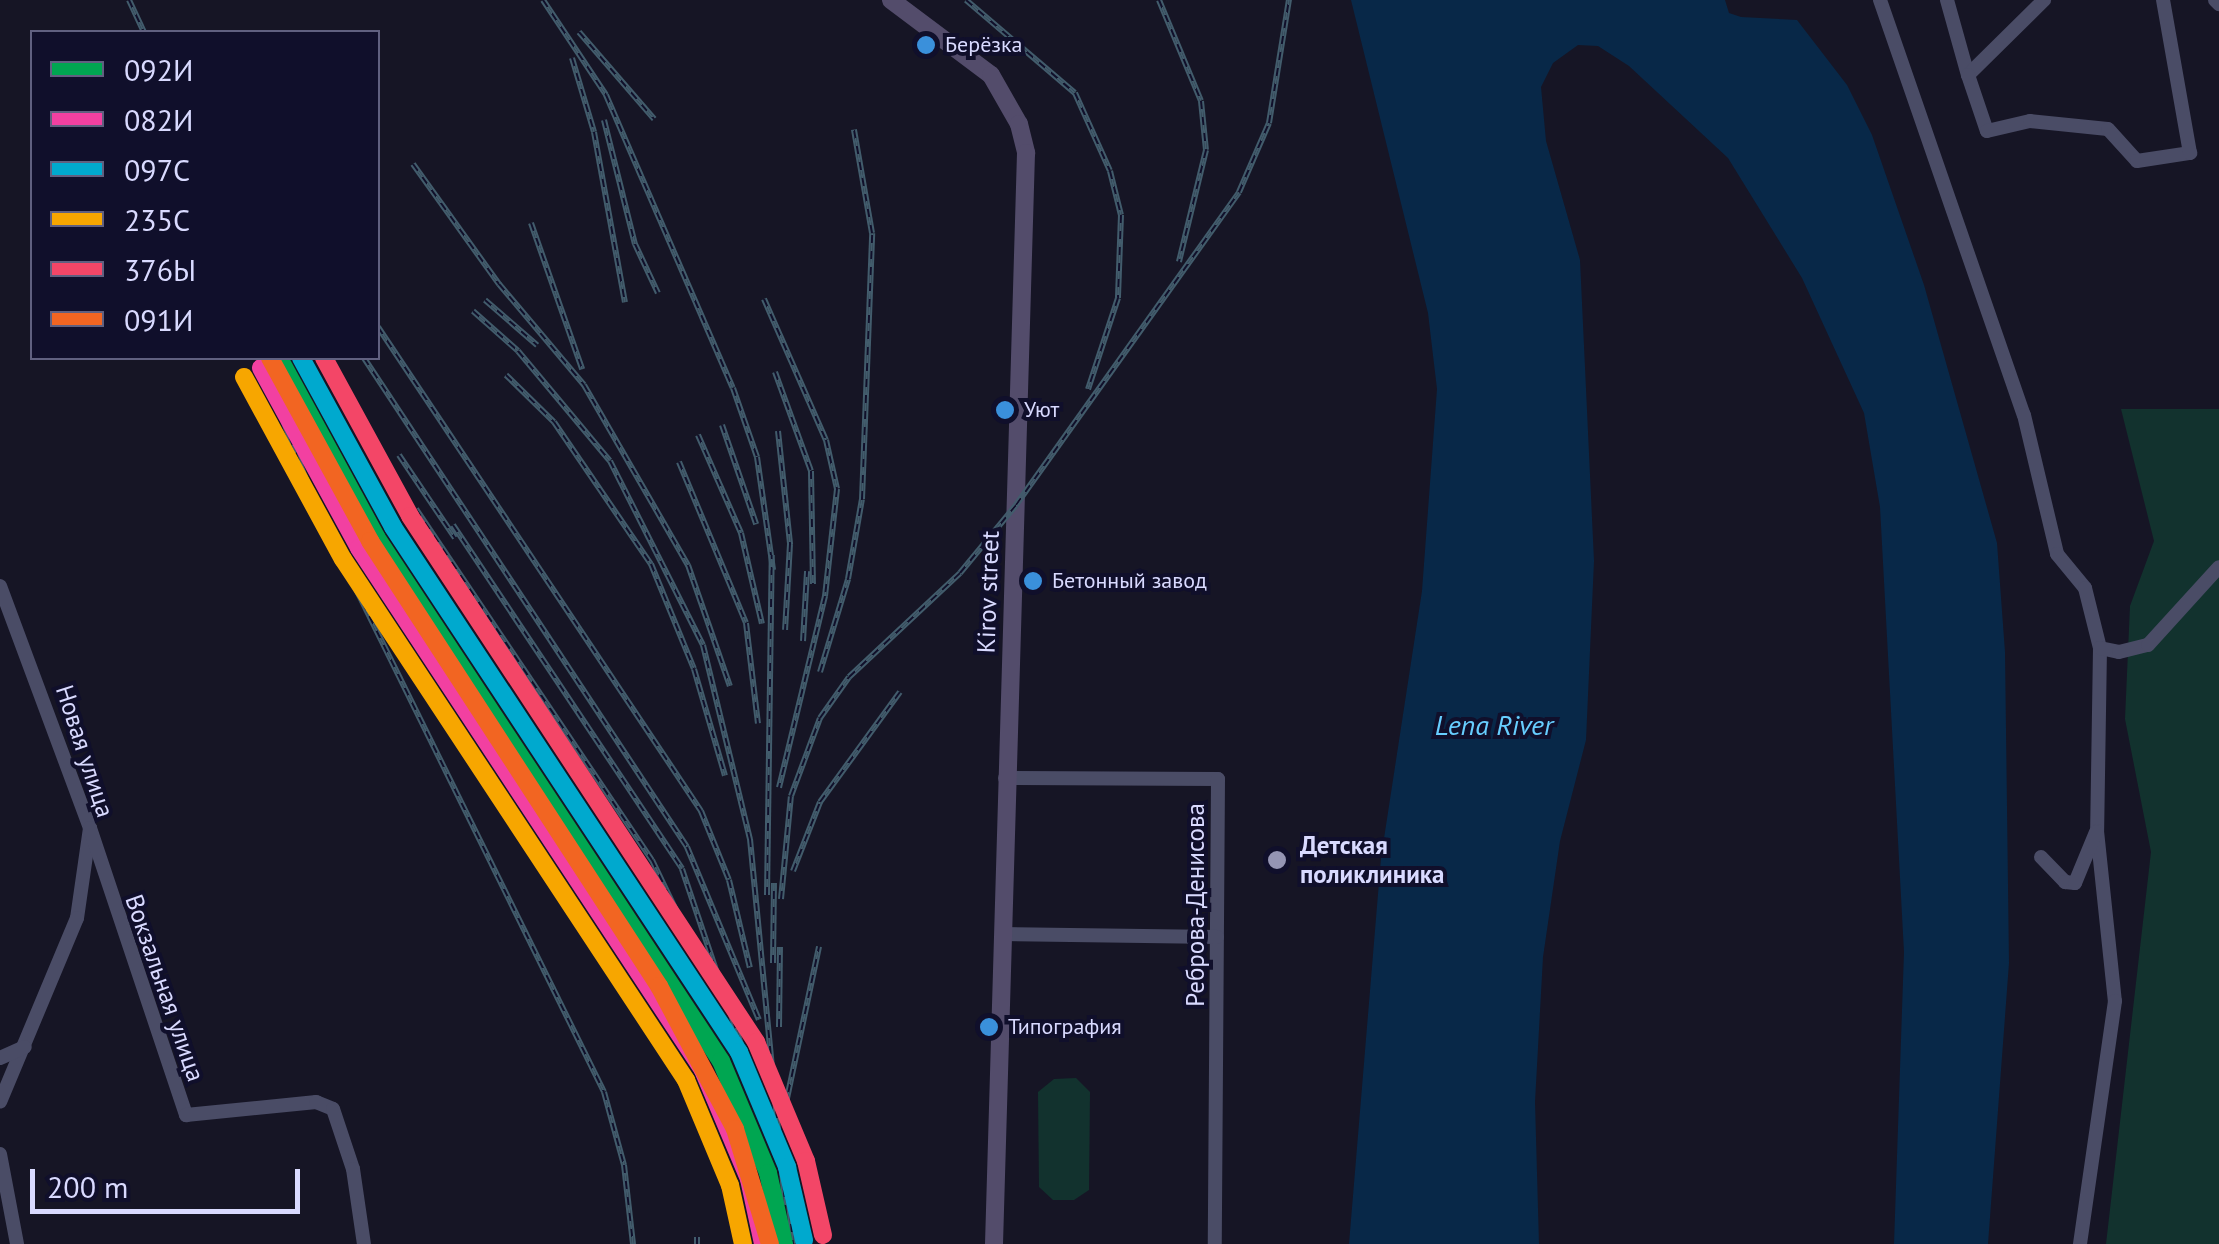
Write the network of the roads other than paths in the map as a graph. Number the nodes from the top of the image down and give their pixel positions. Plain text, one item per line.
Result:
1 (891, 0) edge
2 (1947, 0) edge
3 (2044, 0) edge
4 (2164, 0) edge
5 (1883, 1) edge
6 (1968, 74) junction
7 (2219, 567) edge
8 (0, 586) edge
9 (2100, 648) junction
10 (1005, 778) junction
11 (90, 828) junction
12 (2096, 831) junction
13 (2041, 856) dead end
14 (1002, 934) junction
15 (1217, 937) junction
16 (25, 1047) junction
17 (0, 1058) edge
18 (0, 1102) edge
19 (0, 1154) edge
20 (17, 1244) edge
21 (364, 1244) edge
22 (994, 1244) edge
23 (1215, 1244) edge
24 (2080, 1244) edge

1 - 10 main road, Kirov street
2 - 6 street
3 - 6 street
4 - 6 street
5 - 9 street
7 - 9 street
8 - 11 street, Новая улица
9 - 12 street
10 - 14 main road, Kirov street
10 - 15 street, Реброва-Денисова
11 - 16 street, Новая улица
11 - 21 street, Вокзальная улица
12 - 13 street
12 - 24 street
14 - 15 street
14 - 22 main road, Kirov street
15 - 23 street, Реброва-Денисова
16 - 17 street
16 - 18 street, Новая улица
19 - 20 street

